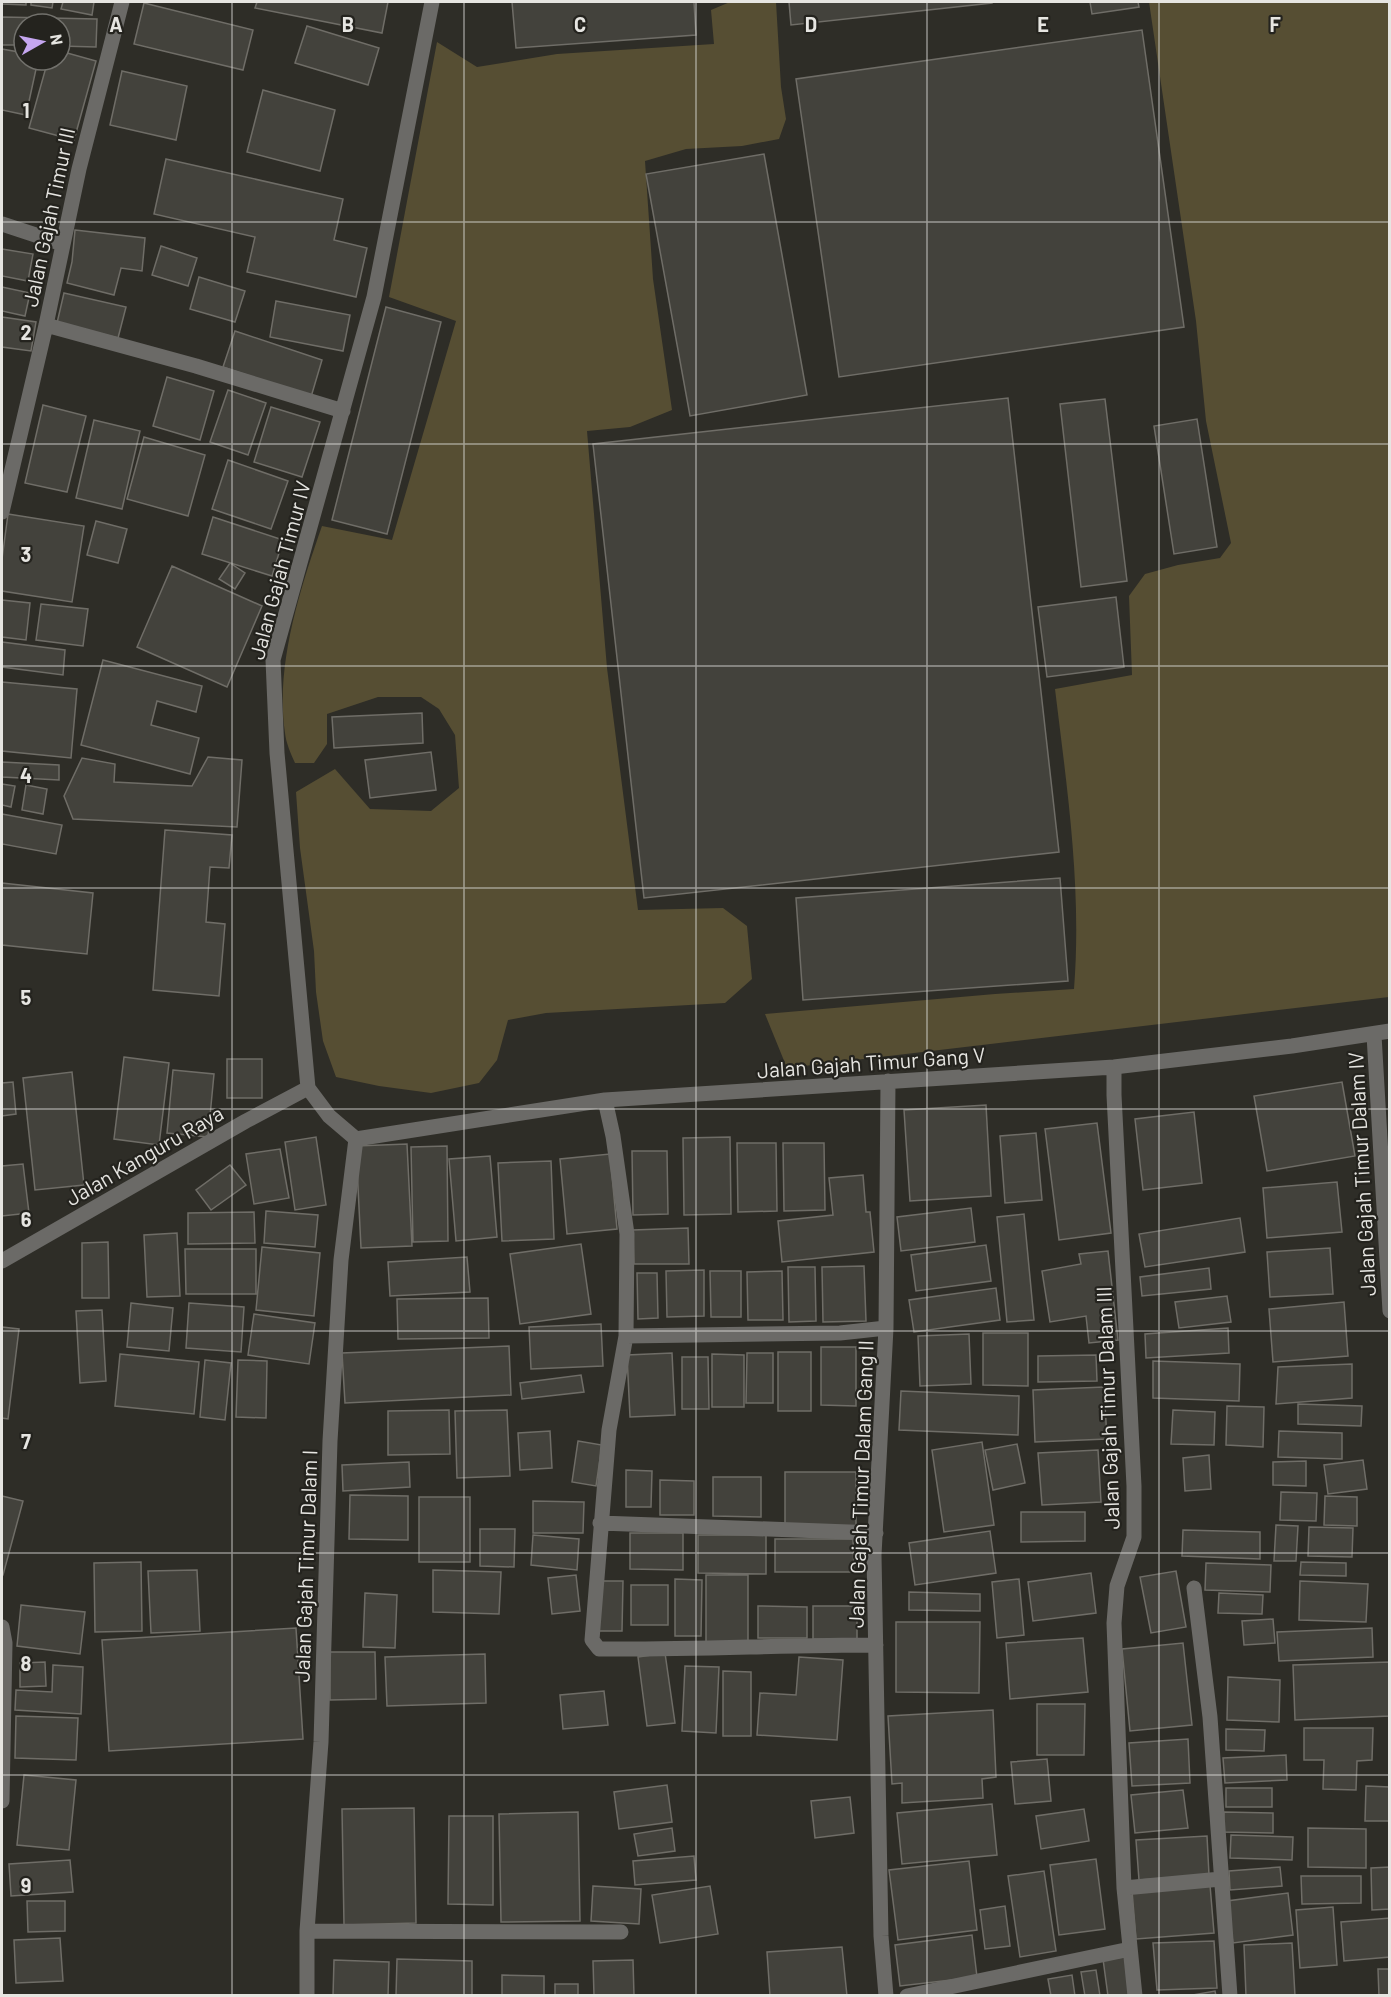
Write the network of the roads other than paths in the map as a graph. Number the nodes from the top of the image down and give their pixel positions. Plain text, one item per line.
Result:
1 (122, 2) edge
2 (432, 2) edge
3 (2, 224) edge
4 (63, 244) junction
5 (46, 325) junction
6 (343, 411) junction
7 (2, 512) edge
8 (1382, 1033) edge
9 (1114, 1067) junction
10 (888, 1081) junction
11 (308, 1088) junction
12 (605, 1101) junction
13 (356, 1139) junction
14 (2, 1261) edge
15 (1389, 1311) edge
16 (886, 1329) junction
17 (626, 1335) junction
18 (600, 1523) junction
19 (876, 1533) junction
20 (1194, 1588) dead end
21 (2, 1627) edge
22 (876, 1645) junction
23 (2, 1801) edge
24 (1221, 1879) junction
25 (1124, 1888) junction
26 (307, 1931) junction
27 (621, 1932) dead end
28 (1130, 1949) junction
29 (307, 1995) edge
30 (886, 1995) edge
31 (907, 1995) edge
32 (1135, 1995) edge
33 (1230, 1995) edge

1 - 4 street, Jalan Gajah Timur III
2 - 6 street, Jalan Gajah Timur IV
3 - 4 street
4 - 5 street, Jalan Gajah Timur III
5 - 6 street
5 - 7 street, Jalan Gajah Timur III
6 - 11 street, Jalan Gajah Timur IV
8 - 9 street, Jalan Gajah Timur Gang V
8 - 15 street, Jalan Gajah Timur Dalam IV
9 - 10 street, Jalan Gajah Timur Gang V
9 - 25 street, Jalan Gajah Timur Dalam III
10 - 12 street, Jalan Gajah Timur Gang V
10 - 16 street, Jalan Gajah Timur Dalam Gang II
11 - 13 street
11 - 14 street, Jalan Kanguru Raya
12 - 13 street, Jalan Gajah Timur Gang V
12 - 17 street
13 - 26 street, Jalan Gajah Timur Dalam I
16 - 17 street
16 - 19 street, Jalan Gajah Timur Dalam Gang II
17 - 18 street
18 - 19 street
18 - 22 street
19 - 22 street, Jalan Gajah Timur Dalam Gang II
20 - 24 street
21 - 23 street
22 - 30 street, Jalan Gajah Timur Dalam Gang II
24 - 25 street
24 - 33 street
25 - 28 street, Jalan Gajah Timur Dalam III
26 - 27 street
26 - 29 street, Jalan Gajah Timur Dalam I
28 - 31 street
28 - 32 street, Jalan Gajah Timur Dalam III

